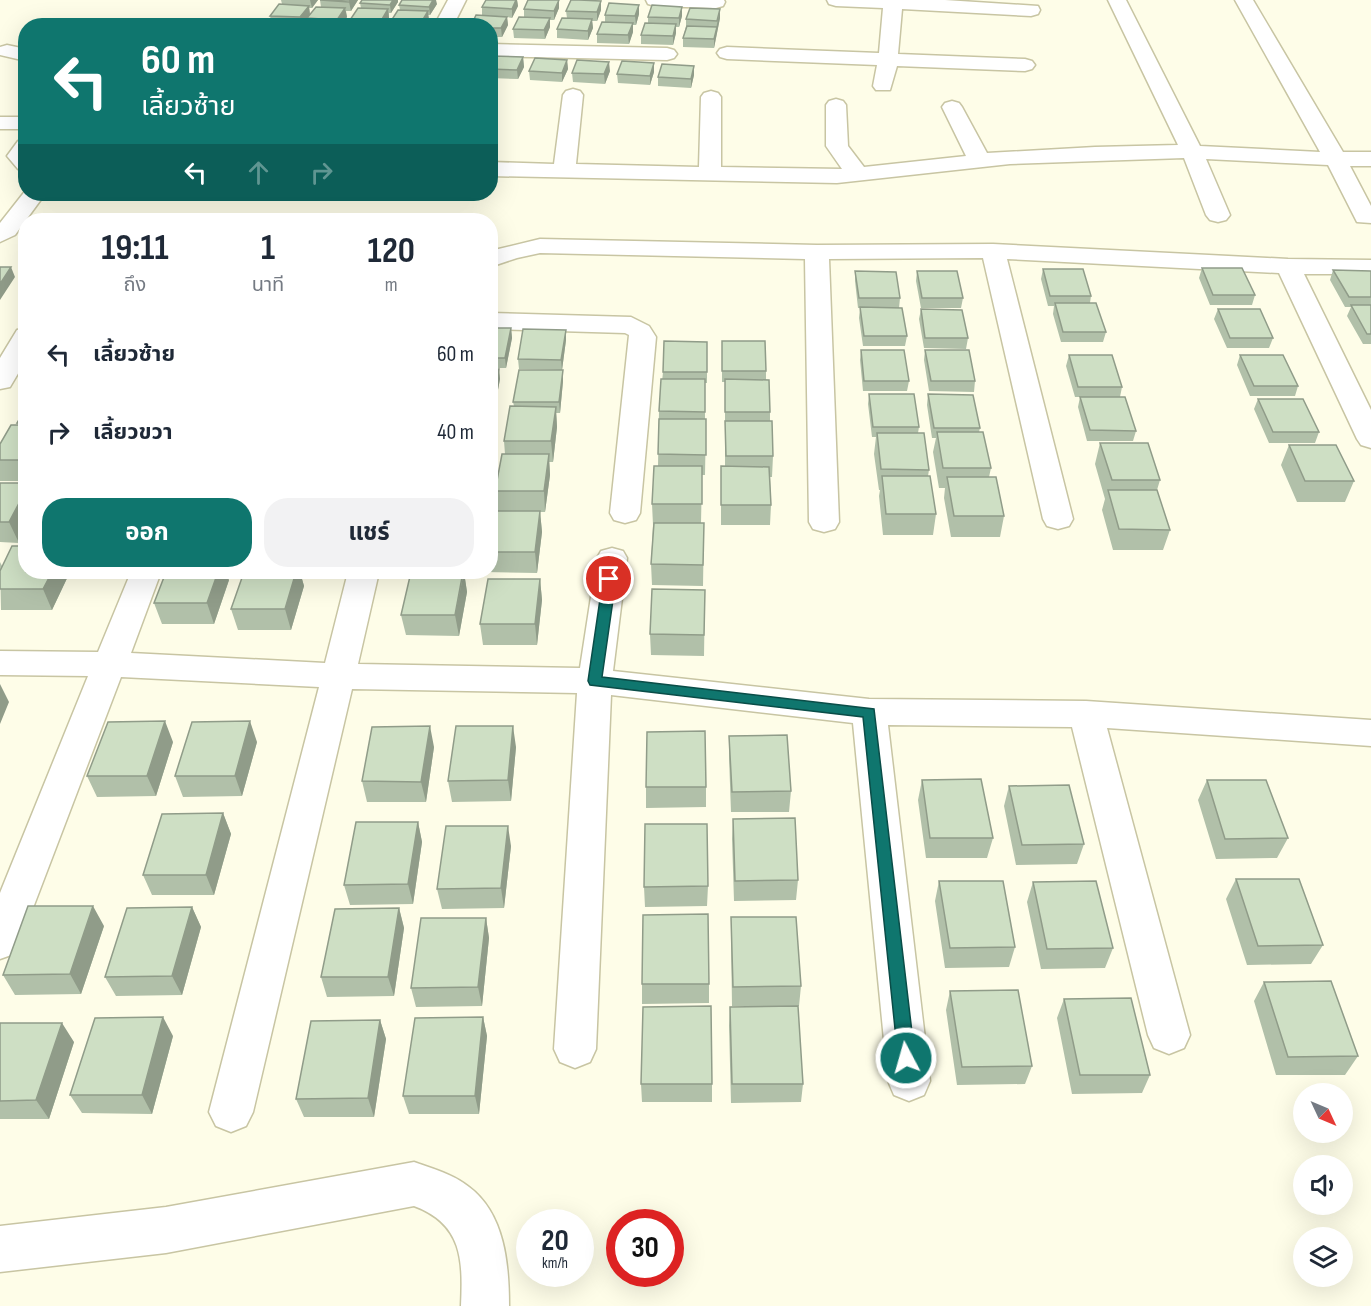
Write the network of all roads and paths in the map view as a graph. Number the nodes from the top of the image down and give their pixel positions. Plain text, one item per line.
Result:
1 (457, 0) edge
2 (655, 0) edge
3 (836, 0) edge
4 (1117, 0) edge
5 (1244, 0) edge
6 (716, 2) dead end
7 (893, 2) edge
8 (1031, 10) dead end
9 (447, 18) edge
10 (498, 50) edge
11 (727, 53) dead end
12 (667, 54) dead end
13 (888, 59) junction
14 (1025, 65) dead end
15 (883, 86) dead end
16 (573, 95) dead end
17 (711, 97) dead end
18 (836, 105) dead end
19 (951, 107) dead end
20 (0, 123) edge
21 (18, 123) edge
22 (1192, 152) junction
23 (1371, 159) edge
24 (979, 160) junction
25 (1336, 160) junction
26 (498, 169) edge
27 (564, 171) junction
28 (710, 174) junction
29 (858, 175) junction
30 (18, 215) edge
31 (1218, 215) dead end
32 (1365, 217) dead end
33 (0, 234) edge
34 (993, 251) junction
35 (817, 252) junction
36 (498, 257) edge
37 (1288, 266) junction
38 (1371, 267) edge
39 (498, 321) edge
40 (0, 336) edge
41 (18, 336) edge
42 (18, 349) edge
43 (0, 381) edge
44 (1371, 439) edge
45 (625, 513) dead end
46 (1058, 519) dead end
47 (824, 522) dead end
48 (612, 558) dead end
49 (144, 579) edge
50 (362, 579) edge
51 (0, 663) edge
52 (111, 664) junction
53 (337, 676) junction
54 (595, 681) junction
55 (869, 712) junction
56 (1086, 714) junction
57 (1371, 734) edge
58 (0, 942) edge
59 (1169, 1035) dead end
60 (575, 1049) dead end
61 (909, 1081) dead end
62 (231, 1112) dead end
63 (0, 1249) edge
64 (485, 1306) edge

1 - 9 street
2 - 6 street
3 - 7 street
4 - 22 street
5 - 25 street
7 - 8 street
7 - 13 street
10 - 12 street
11 - 13 street
13 - 14 street
13 - 15 street
16 - 27 street
17 - 28 street
18 - 29 street
19 - 24 street
20 - 21 street
22 - 24 street
22 - 25 street
22 - 31 street
23 - 25 street
24 - 29 street
25 - 32 street
26 - 27 street
27 - 28 street
28 - 29 street
30 - 33 street
34 - 35 street
34 - 37 street
34 - 46 street
35 - 36 street
35 - 47 street
37 - 38 street
37 - 44 street
39 - 45 street
40 - 41 street
42 - 43 street
48 - 54 street
49 - 52 street
50 - 53 street
51 - 52 street
52 - 53 street
52 - 58 street
53 - 54 street
53 - 62 street
54 - 55 street
54 - 60 street
55 - 56 street
55 - 61 street
56 - 57 street
56 - 59 street
63 - 64 street

